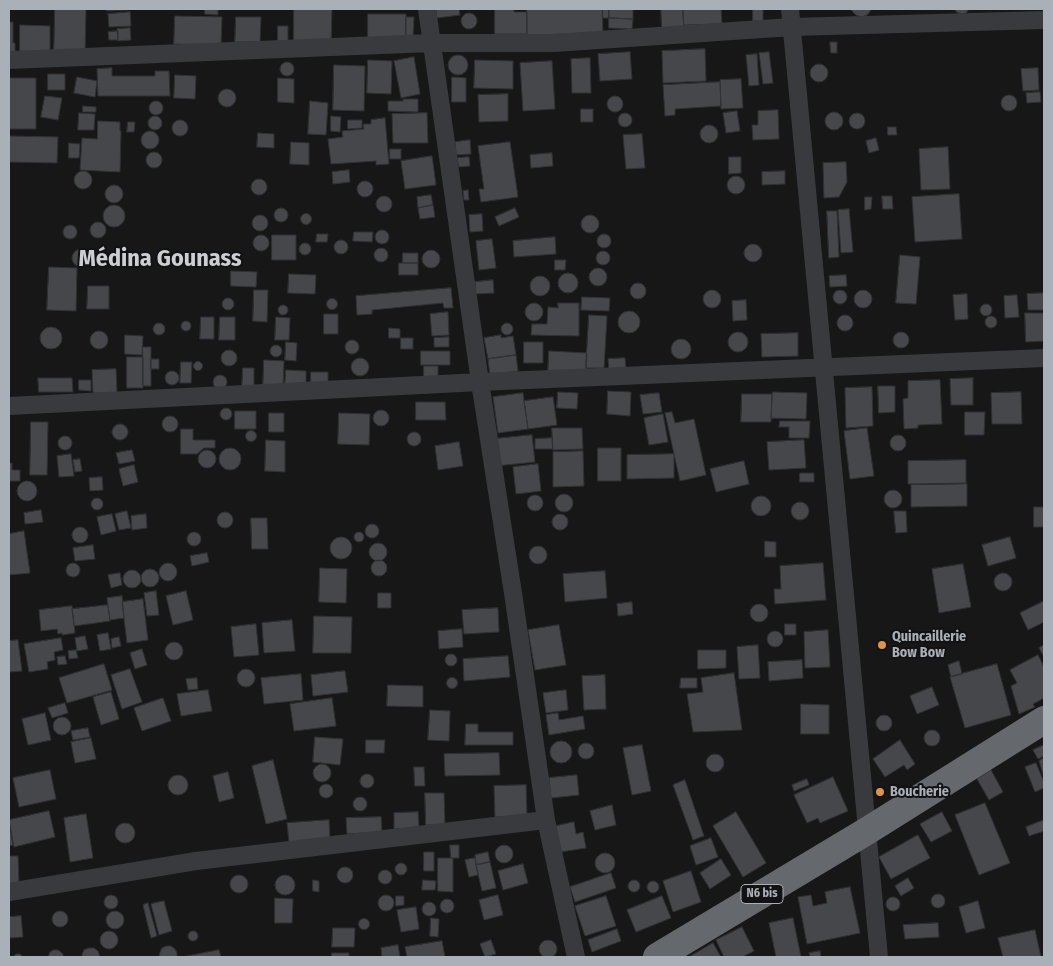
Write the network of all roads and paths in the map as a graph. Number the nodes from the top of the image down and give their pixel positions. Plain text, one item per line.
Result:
1 (427, 9) edge
2 (790, 9) edge
3 (1044, 20) edge
4 (792, 27) junction
5 (431, 43) junction
6 (9, 60) edge
7 (1044, 358) edge
8 (824, 367) junction
9 (480, 382) junction
10 (9, 406) edge
11 (1044, 720) edge
12 (546, 820) junction
13 (867, 831) junction
14 (9, 892) edge
15 (576, 957) edge
16 (658, 957) edge
17 (879, 957) edge

1 - 5 street
2 - 4 street
3 - 4 street
4 - 5 street
4 - 8 street
5 - 6 street
5 - 9 street
7 - 8 street
8 - 9 street
8 - 13 street
9 - 10 street
9 - 12 street
11 - 13 highway, N6 bis
12 - 14 street
12 - 15 street
13 - 16 highway, N6 bis
13 - 17 street

